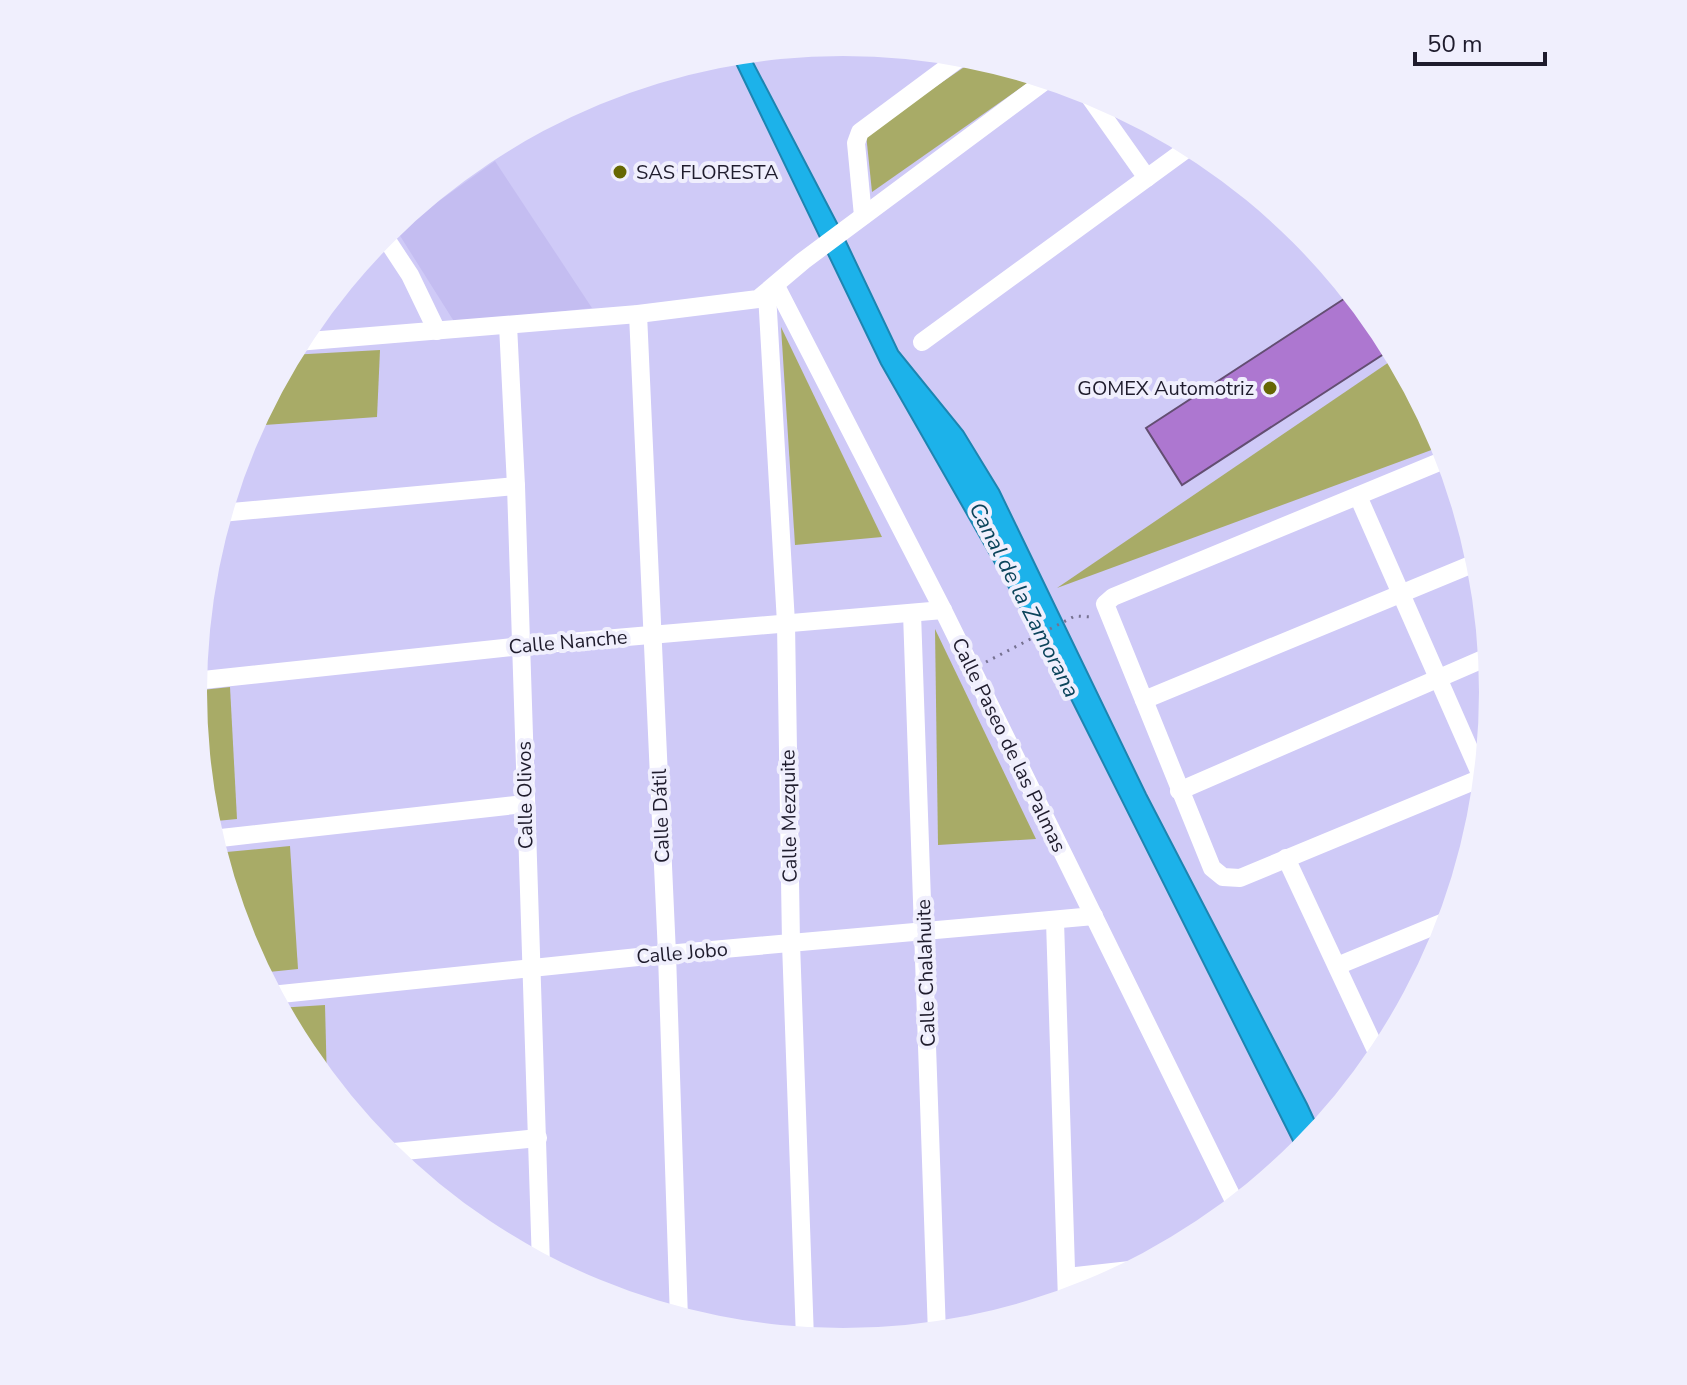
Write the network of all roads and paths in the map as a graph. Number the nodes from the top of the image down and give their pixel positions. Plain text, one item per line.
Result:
1 (950, 65) edge
2 (1037, 87) edge
3 (1098, 109) edge
4 (1181, 153) edge
5 (1147, 178) junction
6 (863, 216) junction
7 (390, 245) edge
8 (771, 290) junction
9 (638, 314) junction
10 (508, 325) junction
11 (437, 331) junction
12 (313, 341) edge
13 (922, 342) dead end
14 (1437, 463) edge
15 (516, 486) junction
16 (1358, 496) junction
17 (234, 512) edge
18 (1468, 566) edge
19 (1400, 595) junction
20 (1106, 609) junction
21 (943, 610) junction
22 (912, 613) junction
23 (786, 623) junction
24 (654, 635) junction
25 (522, 646) junction
26 (1479, 661) edge
27 (971, 669) junction
28 (1438, 679) junction
29 (207, 680) edge
30 (1144, 700) junction
31 (1476, 761) edge
32 (1474, 781) edge
33 (1179, 791) junction
34 (524, 804) junction
35 (224, 838) edge
36 (1286, 858) junction
37 (1094, 916) junction
38 (1055, 921) junction
39 (1436, 925) edge
40 (925, 933) junction
41 (791, 943) junction
42 (667, 954) junction
43 (1337, 966) junction
44 (530, 968) junction
45 (283, 994) edge
46 (1374, 1045) edge
47 (538, 1138) junction
48 (402, 1151) edge
49 (1232, 1196) edge
50 (541, 1252) edge
51 (1104, 1273) edge
52 (1067, 1277) junction
53 (1067, 1288) edge
54 (679, 1307) edge
55 (937, 1322) edge
56 (805, 1328) edge

1 - 6 street
2 - 6 street
3 - 5 street
4 - 5 street
5 - 13 street
6 - 8 street
7 - 11 street
8 - 9 street
8 - 21 street, Calle Paseo de las Palmas
8 - 23 street, Calle Mezquite
9 - 10 street
9 - 24 street, Calle Dátil
10 - 11 street
10 - 15 street, Calle Olivos
11 - 12 street
14 - 16 street
15 - 17 street
15 - 25 street, Calle Olivos
16 - 19 street
16 - 20 street
18 - 19 street
19 - 28 street
19 - 30 street
20 - 27 path
20 - 30 street
21 - 22 street, Calle Nanche
21 - 27 street, Calle Paseo de las Palmas
22 - 23 street, Calle Nanche
22 - 40 street, Calle Chalahuite
23 - 24 street, Calle Nanche
23 - 41 street, Calle Mezquite
24 - 25 street, Calle Nanche
24 - 42 street, Calle Dátil
25 - 29 street, Calle Nanche
25 - 34 street, Calle Olivos
26 - 28 street
27 - 37 street, Calle Paseo de las Palmas
28 - 31 street
28 - 33 street
30 - 33 street
32 - 36 street
33 - 36 street
34 - 35 street
34 - 44 street, Calle Olivos
36 - 43 street
37 - 38 street, Calle Jobo
37 - 49 street, Calle Paseo de las Palmas
38 - 40 street, Calle Jobo
38 - 52 street
39 - 43 street
40 - 41 street, Calle Jobo
40 - 55 street, Calle Chalahuite
41 - 42 street, Calle Jobo
41 - 56 street, Calle Mezquite
42 - 44 street, Calle Jobo
42 - 54 street, Calle Dátil
43 - 46 street
44 - 45 street, Calle Jobo
44 - 47 street, Calle Olivos
47 - 48 street
47 - 50 street, Calle Olivos
51 - 52 street
52 - 53 street

